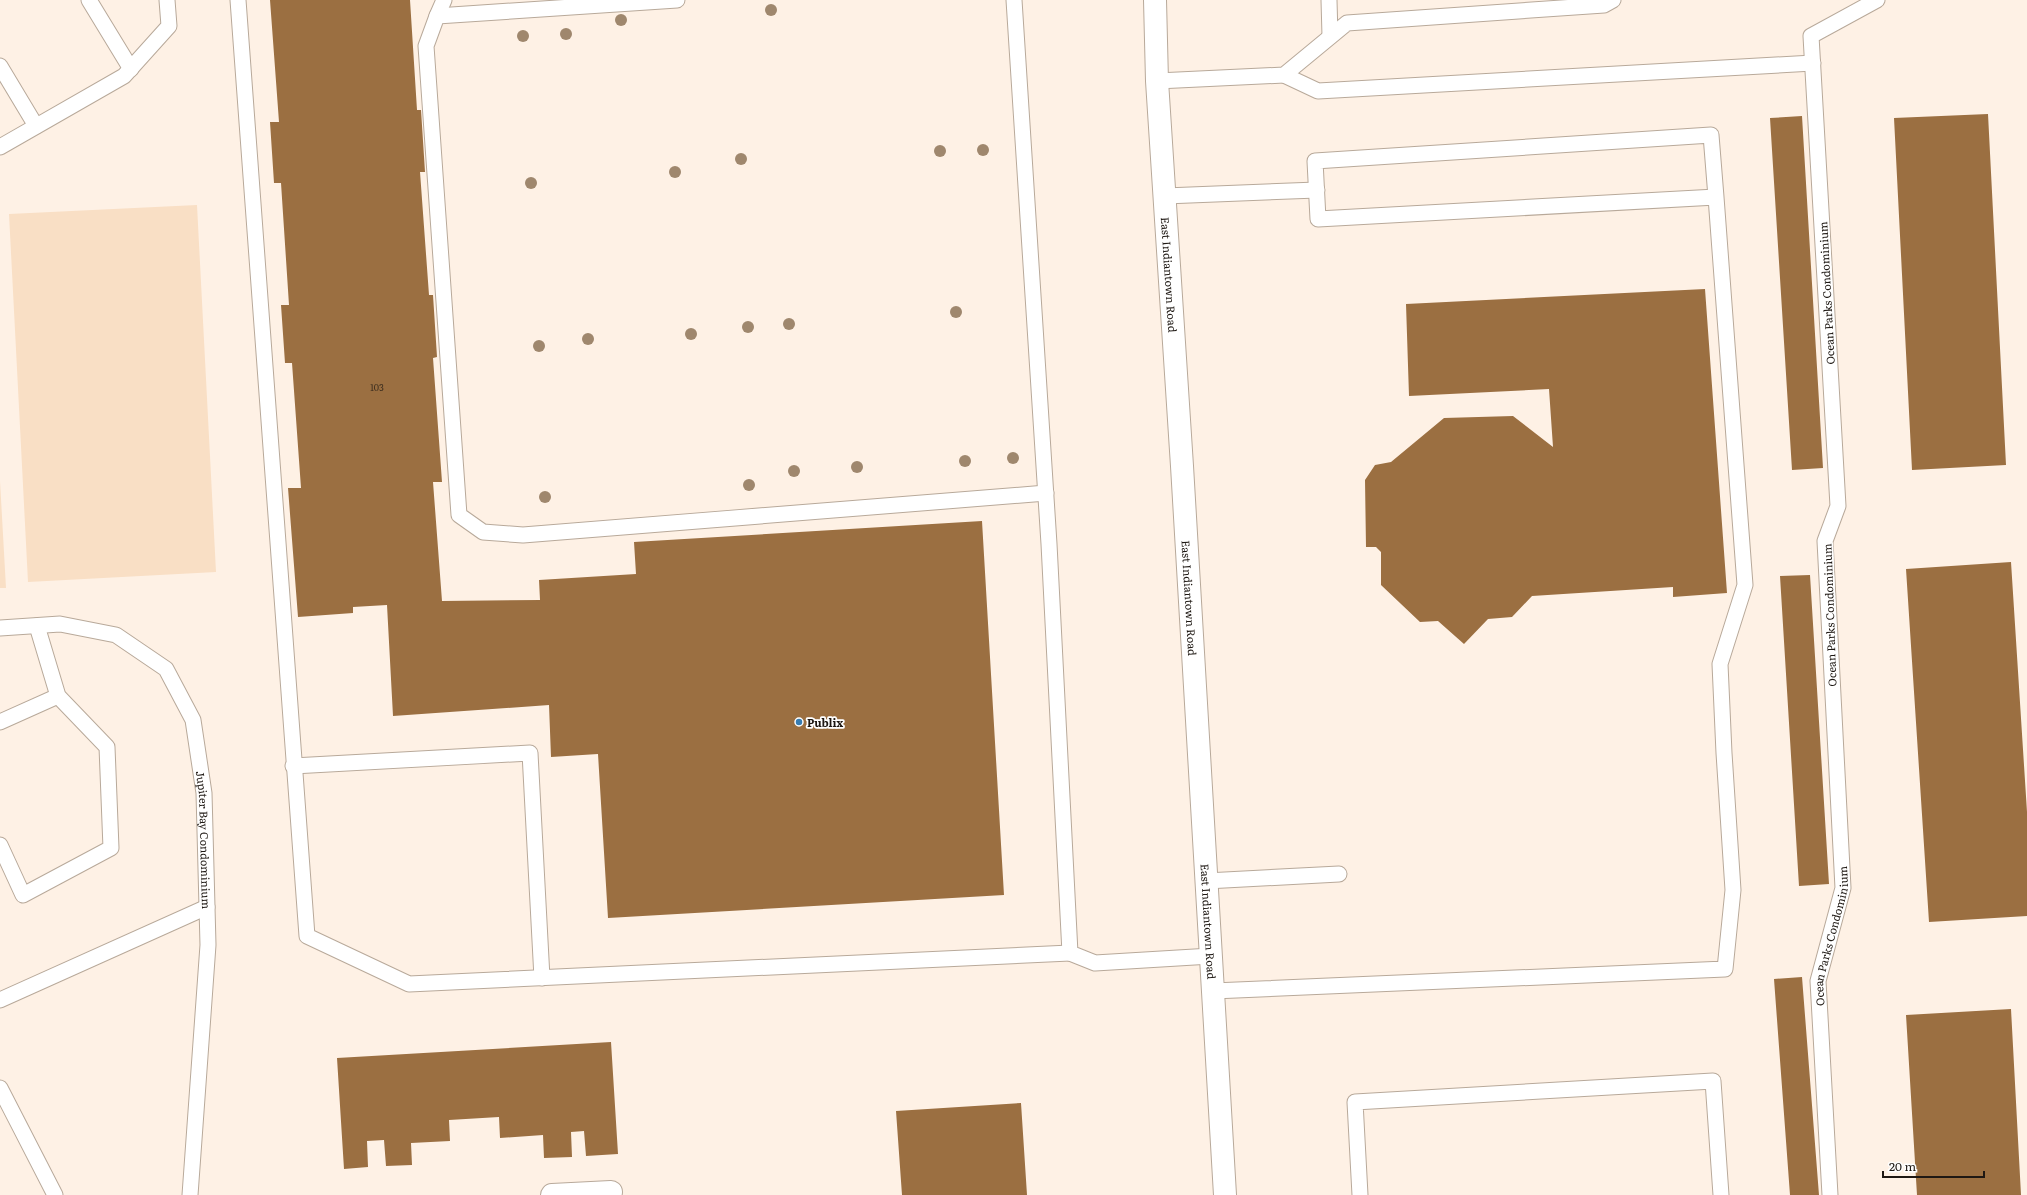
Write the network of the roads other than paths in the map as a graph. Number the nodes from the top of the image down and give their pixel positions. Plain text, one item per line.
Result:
1 (89, 0) edge
2 (167, 0) edge
3 (238, 0) edge
4 (444, 0) edge
5 (677, 0) edge
6 (1014, 0) edge
7 (1155, 0) edge
8 (1328, 0) edge
9 (1613, 0) edge
10 (1877, 0) edge
11 (437, 16) junction
12 (1330, 36) junction
13 (1812, 63) junction
14 (0, 66) edge
15 (131, 69) junction
16 (1284, 75) junction
17 (1157, 81) junction
18 (36, 126) junction
19 (0, 146) edge
20 (1317, 190) junction
21 (1165, 196) junction
22 (1716, 197) junction
23 (1046, 493) junction
24 (38, 626) junction
25 (0, 628) edge
26 (58, 696) junction
27 (0, 722) edge
28 (293, 766) junction
29 (0, 845) edge
30 (1339, 874) dead end
31 (1206, 881) junction
32 (207, 907) junction
33 (1070, 953) junction
34 (1211, 956) junction
35 (542, 978) junction
36 (1213, 991) junction
37 (0, 1000) edge
38 (0, 1088) edge
39 (611, 1192) dead end
40 (55, 1195) edge
41 (190, 1195) edge
42 (552, 1195) edge
43 (1225, 1195) edge
44 (1360, 1195) edge
45 (1721, 1195) edge
46 (1830, 1195) edge

1 - 15 lane
2 - 15 lane
3 - 28 lane
4 - 11 lane
5 - 11 lane
6 - 23 lane
7 - 17 street, East Indiantown Road
8 - 12 lane
9 - 12 lane
10 - 13 lane, Ocean Parks Condominium
11 - 23 lane
12 - 16 lane
13 - 16 lane
13 - 46 lane, Ocean Parks Condominium
14 - 18 lane
15 - 18 lane
16 - 17 lane
17 - 21 street, East Indiantown Road
18 - 19 lane
20 - 21 lane
20 - 22 lane
20 - 22 lane
21 - 31 street, East Indiantown Road
22 - 36 lane
23 - 33 lane
24 - 25 lane, Jupiter Bay Condominium
24 - 26 lane
24 - 32 lane, Jupiter Bay Condominium
26 - 27 lane
26 - 29 lane
28 - 35 lane
28 - 35 lane
30 - 31 lane
31 - 34 street, East Indiantown Road
32 - 37 lane
32 - 41 lane, Jupiter Bay Condominium
33 - 34 lane
33 - 35 lane
34 - 36 street, East Indiantown Road
36 - 43 street, East Indiantown Road
38 - 40 lane
39 - 42 street
44 - 45 lane

